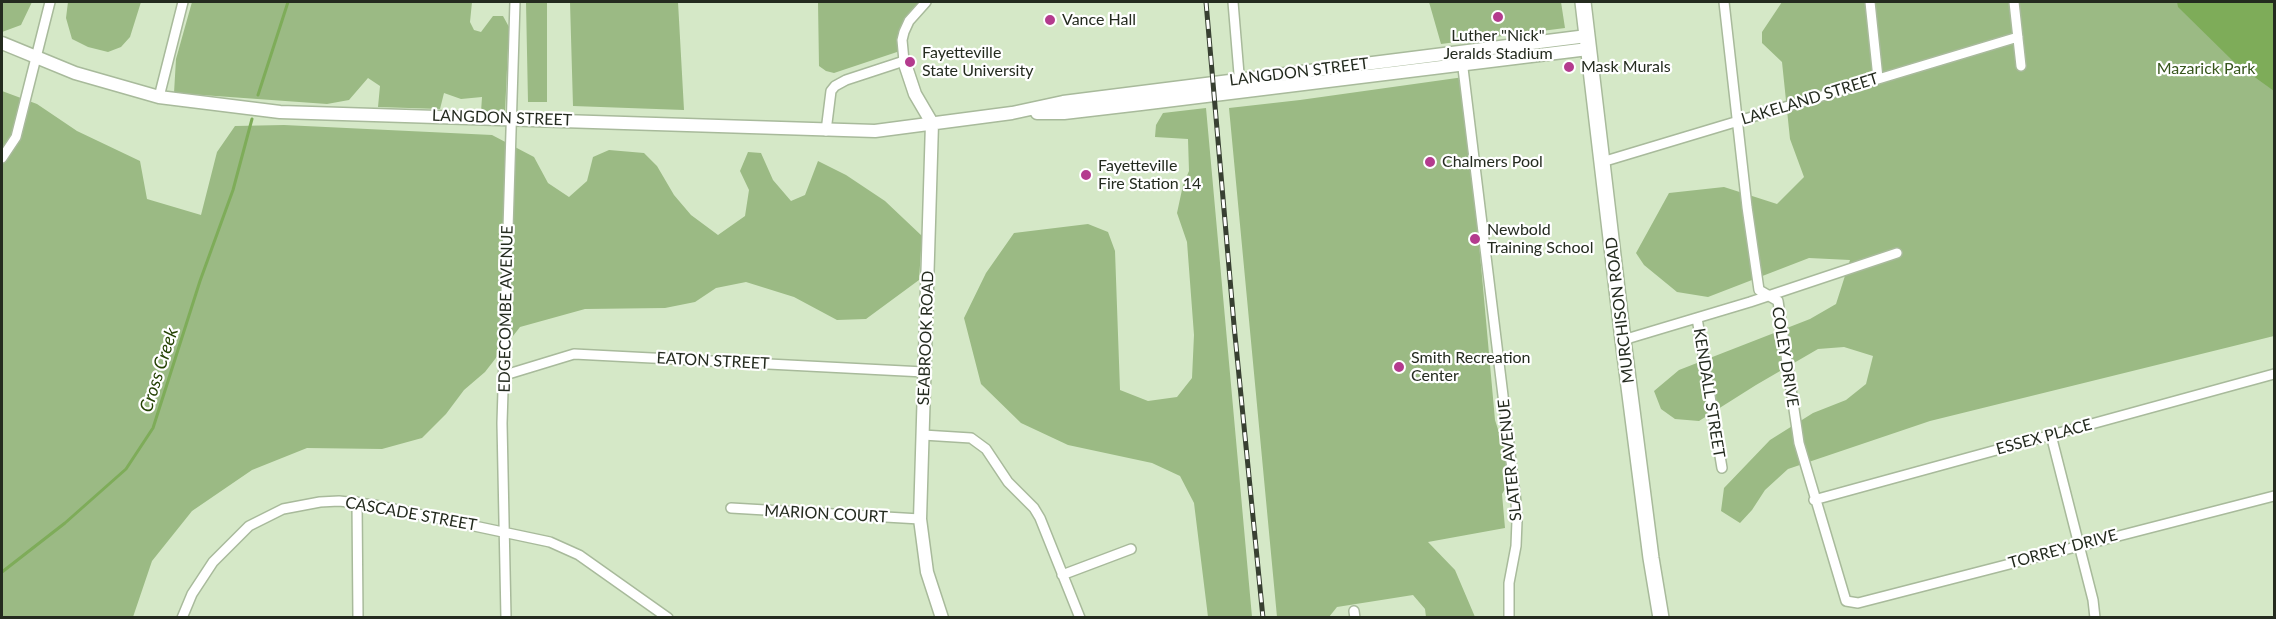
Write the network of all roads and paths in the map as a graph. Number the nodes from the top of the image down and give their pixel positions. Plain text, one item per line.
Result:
1 (50, 2) edge
2 (183, 2) edge
3 (515, 2) edge
4 (926, 2) edge
5 (1233, 2) edge
6 (1583, 2) edge
7 (1724, 2) edge
8 (1870, 2) edge
9 (2014, 2) edge
10 (2018, 37) junction
11 (2, 42) edge
12 (1588, 43) junction
13 (1462, 51) junction
14 (36, 56) junction
15 (904, 61) junction
16 (1463, 66) junction
17 (2021, 66) dead end
18 (1878, 78) junction
19 (1240, 85) junction
20 (159, 97) junction
21 (510, 119) junction
22 (1737, 120) junction
23 (932, 123) junction
24 (826, 131) junction
25 (2, 158) edge
26 (1602, 162) junction
27 (1897, 253) dead end
28 (1769, 295) junction
29 (1697, 318) junction
30 (1623, 340) junction
31 (924, 372) junction
32 (504, 375) junction
33 (2274, 375) edge
34 (923, 435) junction
35 (2051, 435) junction
36 (1722, 468) dead end
37 (2274, 496) edge
38 (1814, 500) junction
39 (357, 502) junction
40 (731, 508) dead end
41 (920, 519) junction
42 (504, 531) junction
43 (2079, 546) junction
44 (1131, 549) dead end
45 (1062, 574) junction
46 (1852, 603) joint
47 (182, 618) edge
48 (358, 618) edge
49 (506, 618) edge
50 (669, 618) edge
51 (942, 618) edge
52 (1080, 618) edge
53 (1509, 618) edge
54 (1661, 618) edge
55 (2095, 618) edge

1 - 14 street
2 - 20 street
3 - 21 street, EDGECOMBE AVENUE
4 - 15 street
5 - 19 street
6 - 12 main road, MURCHISON ROAD
7 - 22 street, COLEY DRIVE
8 - 18 street
9 - 10 street
10 - 17 street
10 - 18 street, LAKELAND STREET
11 - 14 street, LANGDON STREET
12 - 13 street, LANGDON STREET
12 - 16 street, LANGDON STREET
12 - 26 main road, MURCHISON ROAD
13 - 16 street, SLATER AVENUE
13 - 19 street, LANGDON STREET
14 - 20 street, LANGDON STREET
14 - 25 street
15 - 23 street
15 - 24 street
16 - 19 street, LANGDON STREET
16 - 53 street, SLATER AVENUE
18 - 22 street, LAKELAND STREET
19 - 23 street, LANGDON STREET
20 - 21 street, LANGDON STREET
21 - 24 street, LANGDON STREET
21 - 32 street, EDGECOMBE AVENUE
22 - 26 street, LAKELAND STREET
22 - 28 street, COLEY DRIVE
23 - 24 street, LANGDON STREET
23 - 31 street, SEABROOK ROAD
26 - 30 main road, MURCHISON ROAD
27 - 28 street
28 - 29 street
28 - 38 street, COLEY DRIVE
29 - 30 street
29 - 36 street, KENDALL STREET
30 - 54 main road, MURCHISON ROAD
31 - 32 street, EATON STREET
31 - 34 street, SEABROOK ROAD
32 - 42 street, EDGECOMBE AVENUE
33 - 35 street, ESSEX PLACE
34 - 41 street, SEABROOK ROAD
34 - 45 street
35 - 38 street, ESSEX PLACE
35 - 43 street
37 - 43 street, TORREY DRIVE
38 - 46 street, COLEY DRIVE
39 - 42 street, CASCADE STREET
39 - 47 street, CASCADE STREET
39 - 48 street
40 - 41 street, MARION COURT
41 - 51 street, SEABROOK ROAD
42 - 49 street, EDGECOMBE AVENUE
42 - 50 street, CASCADE STREET
43 - 46 street, TORREY DRIVE
43 - 55 street
44 - 45 street
45 - 52 street

